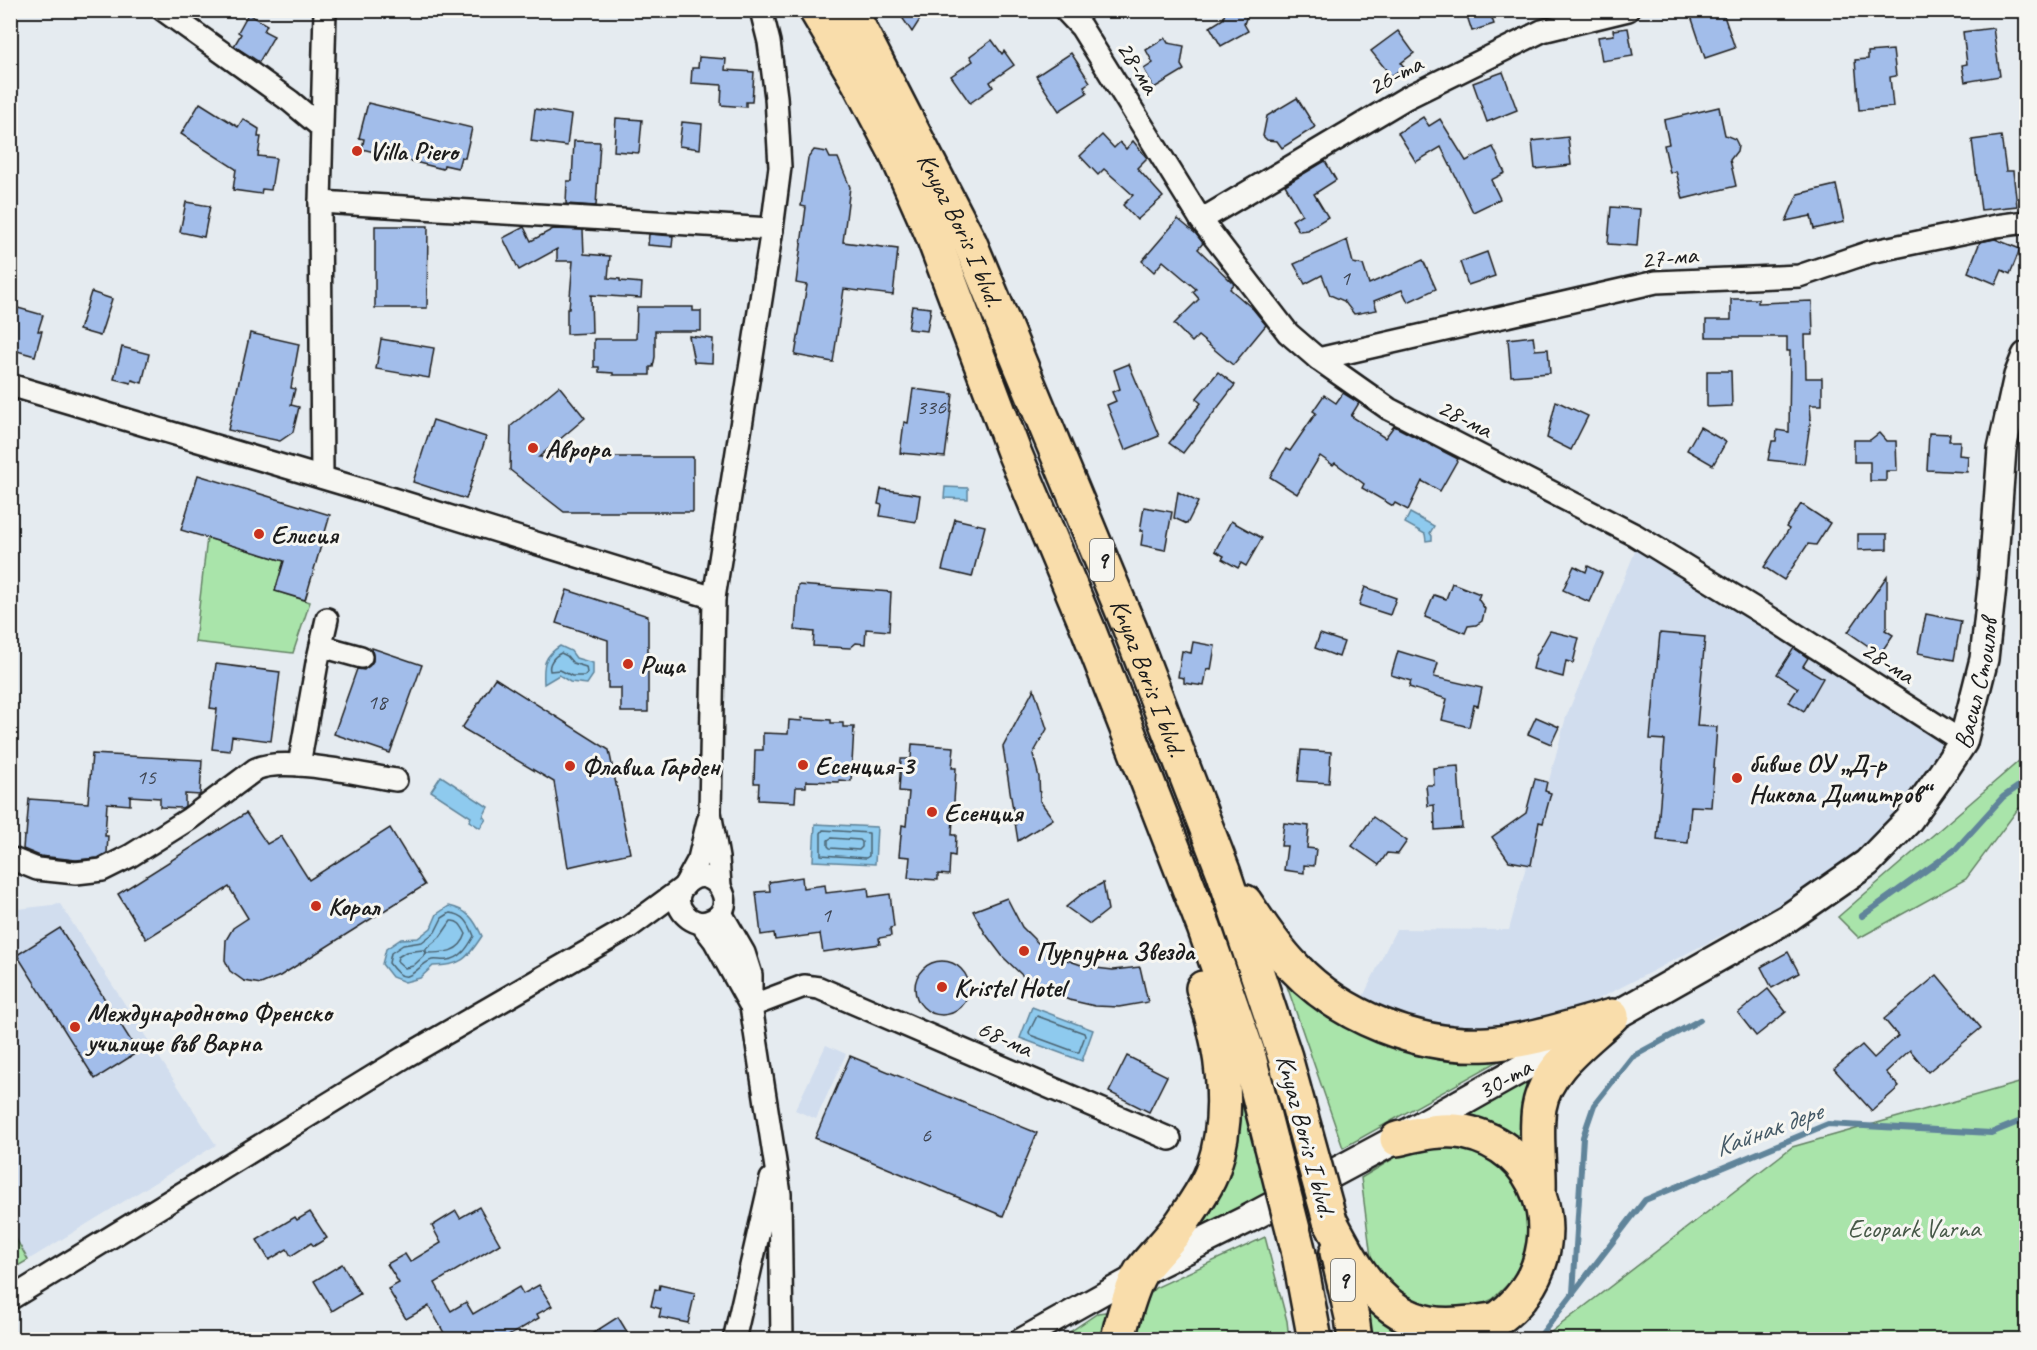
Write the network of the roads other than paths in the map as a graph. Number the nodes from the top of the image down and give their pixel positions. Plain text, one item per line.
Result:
1 (163, 10) edge
2 (325, 10) edge
3 (761, 10) edge
4 (816, 10) edge
5 (850, 10) edge
6 (1065, 10) edge
7 (1628, 10) edge
8 (321, 127) junction
9 (320, 202) junction
10 (1201, 220) junction
11 (2026, 222) edge
12 (772, 229) junction
13 (2026, 356) edge
14 (1318, 359) junction
15 (10, 385) edge
16 (1014, 452) junction
17 (322, 477) junction
18 (714, 597) junction
19 (327, 619) dead end
20 (321, 646) junction
21 (361, 657) dead end
22 (1963, 742) junction
23 (299, 765) junction
24 (396, 780) dead end
25 (710, 812) junction
26 (10, 858) edge
27 (1223, 871) junction
28 (684, 886) junction
29 (720, 886) junction
30 (721, 913) junction
31 (694, 921) junction
32 (628, 928) junction
33 (751, 1006) junction
34 (1612, 1016) junction
35 (1170, 1139) dead end
36 (1396, 1139) junction
37 (772, 1149) junction
38 (1539, 1191) junction
39 (1330, 1221) junction
40 (1298, 1249) junction
41 (1140, 1272) junction
42 (10, 1299) edge
43 (1497, 1320) junction
44 (734, 1340) edge
45 (782, 1340) edge
46 (1020, 1340) edge
47 (1118, 1340) edge
48 (1305, 1340) edge
49 (1315, 1340) edge
50 (1354, 1340) edge
51 (1468, 1340) edge

1 - 8 street
2 - 8 street
3 - 12 street
4 - 16 highway, Knyaz Boris I blvd. / 9
5 - 27 highway, Knyaz Boris I blvd. / 9
6 - 10 street, 28-ма
7 - 10 street, 26-та
8 - 9 street
9 - 12 street
9 - 17 street
10 - 14 street, 28-ма
11 - 14 street, 27-ма
12 - 18 street
13 - 22 street, Васил Стоилов
14 - 22 street, 28-ма
15 - 17 street
16 - 40 highway, Knyaz Boris I blvd. / 9, bridge
16 - 41 highway
17 - 18 street
18 - 25 street
19 - 20 street
20 - 21 street
20 - 23 street
22 - 34 street, Васил Стоилов
23 - 24 street
23 - 26 street
25 - 28 street
25 - 29 street
27 - 34 highway
27 - 39 highway, Knyaz Boris I blvd. / 9, bridge
28 - 29 street
28 - 31 street
28 - 32 street
29 - 30 street
30 - 31 street
30 - 33 street
31 - 32 street
31 - 33 street
32 - 42 street
33 - 35 street, 68-ма
33 - 37 street
34 - 36 street, 30-та
34 - 38 highway
36 - 38 highway
36 - 41 street, 30-та
37 - 44 street
37 - 45 street
38 - 43 highway
39 - 43 highway
39 - 50 highway, Knyaz Boris I blvd. / 9
40 - 48 highway
40 - 49 highway, Knyaz Boris I blvd. / 9
41 - 46 street
41 - 47 highway
43 - 51 highway

